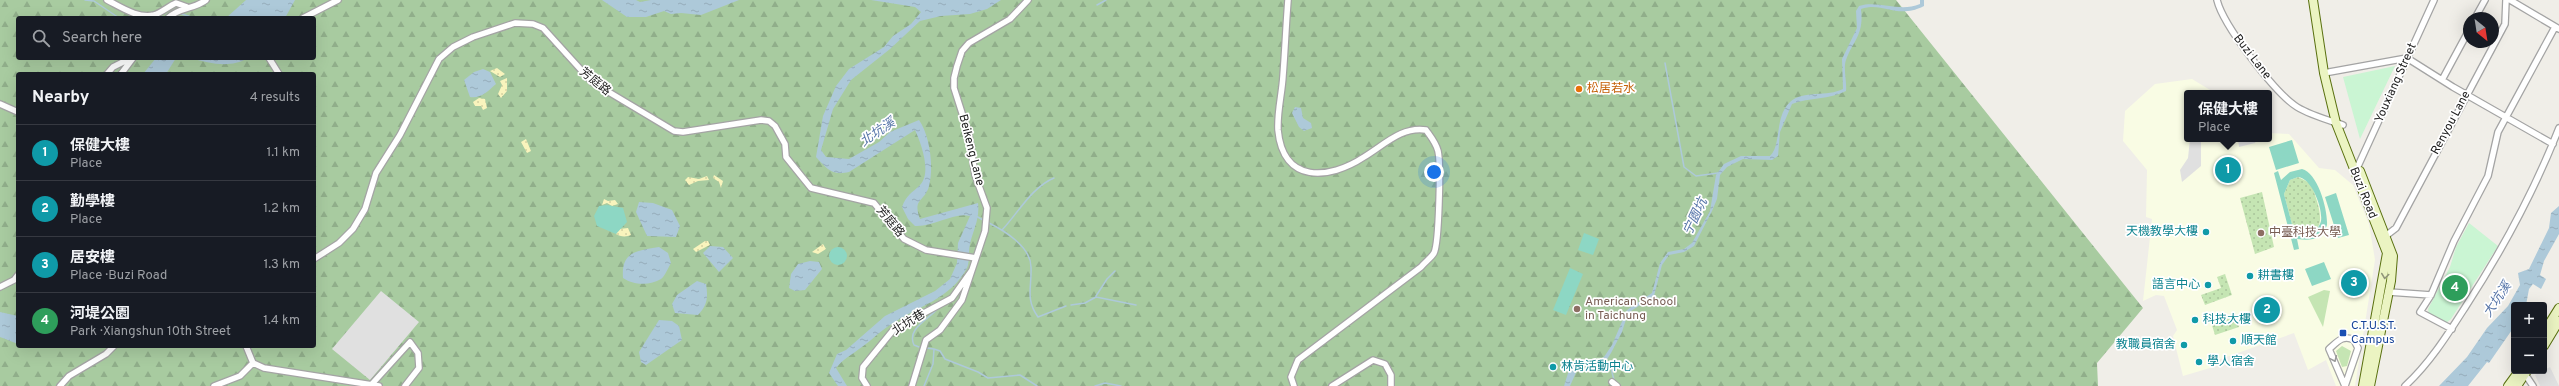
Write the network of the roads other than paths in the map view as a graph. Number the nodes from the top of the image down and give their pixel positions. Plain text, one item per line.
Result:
1 (108, 0) edge
2 (206, 0) edge
3 (338, 0) edge
4 (1028, 0) edge
5 (1288, 0) edge
6 (2217, 0) edge
7 (2313, 0) edge
8 (2318, 0) edge
9 (2434, 0) edge
10 (2485, 0) edge
11 (2506, 0) edge
12 (2510, 0) edge
13 (187, 7) junction
14 (2478, 12) edge
15 (170, 16) edge
16 (307, 16) edge
17 (2557, 28) edge
18 (2463, 41) edge
19 (2407, 58) junction
20 (128, 60) edge
21 (130, 60) edge
22 (270, 60) edge
23 (109, 72) edge
24 (122, 72) edge
25 (278, 72) edge
26 (2327, 73) junction
27 (2442, 80) junction
28 (2466, 95) junction
29 (0, 104) edge
30 (16, 111) edge
31 (2506, 118) junction
32 (2340, 124) junction
33 (2559, 128) edge
34 (2553, 144) junction
35 (2358, 166) junction
36 (2384, 238) junction
37 (316, 258) edge
38 (976, 258) junction
39 (973, 270) junction
40 (16, 278) edge
41 (0, 287) edge
42 (2389, 292) junction
43 (2431, 295) junction
44 (2559, 308) edge
45 (2559, 321) edge
46 (2547, 327) edge
47 (2452, 329) junction
48 (2547, 341) edge
49 (112, 348) edge
50 (247, 348) edge
51 (253, 363) junction
52 (2522, 374) edge
53 (2523, 374) edge
54 (2525, 374) edge
55 (1612, 382) dead end
56 (372, 384) junction
57 (60, 386) edge
58 (214, 386) edge
59 (378, 386) edge
60 (405, 386) edge
61 (867, 386) edge
62 (912, 386) edge
63 (1294, 386) edge
64 (1332, 386) edge
65 (1391, 386) edge
66 (1617, 386) edge
67 (2345, 386) edge
68 (2363, 386) edge
69 (2370, 386) edge
70 (2405, 386) edge
71 (2508, 386) edge
72 (2517, 386) edge
73 (2533, 386) edge

1 - 13 street
2 - 13 street
3 - 16 street
4 - 38 street, Beikeng Lane
5 - 63 street
6 - 32 street, Buzi Lane
7 - 26 main road, Buzi Road
8 - 26 main road, Buzi Road
9 - 19 street, Youxiang Street
10 - 14 street
11 - 28 street, Renyou Lane
12 - 17 street
13 - 15 street
17 - 31 street
18 - 27 street
19 - 26 street
19 - 27 street
19 - 35 street, Youxiang Street
20 - 23 street
21 - 24 street
22 - 25 street
26 - 32 main road, Buzi Road
27 - 28 street
28 - 31 street
28 - 36 street, Renyou Lane
29 - 30 street
31 - 34 street
31 - 43 street
32 - 35 main road, Buzi Road
32 - 36 main road, Buzi Road
33 - 34 street
34 - 47 street
35 - 36 main road, Buzi Road
36 - 42 main road, Buzi Road
36 -> 68 main road, Buzi Road
37 - 38 street, 芳庭路
38 - 39 street, Beikeng Lane
39 - 61 street, 北坑巷
39 - 62 street, Beikeng Lane
40 - 41 street
42 - 43 street
42 - 69 main road, Buzi Road
43 - 47 street
44 - 46 main road
45 - 48 main road
47 - 70 street
49 - 57 street
50 - 51 street
51 - 56 street
51 - 58 street
52 - 71 main road
53 - 72 main road
54 - 73 street
55 - 66 street
56 - 59 street
56 - 60 street
64 - 65 street
67 -> 67 street

